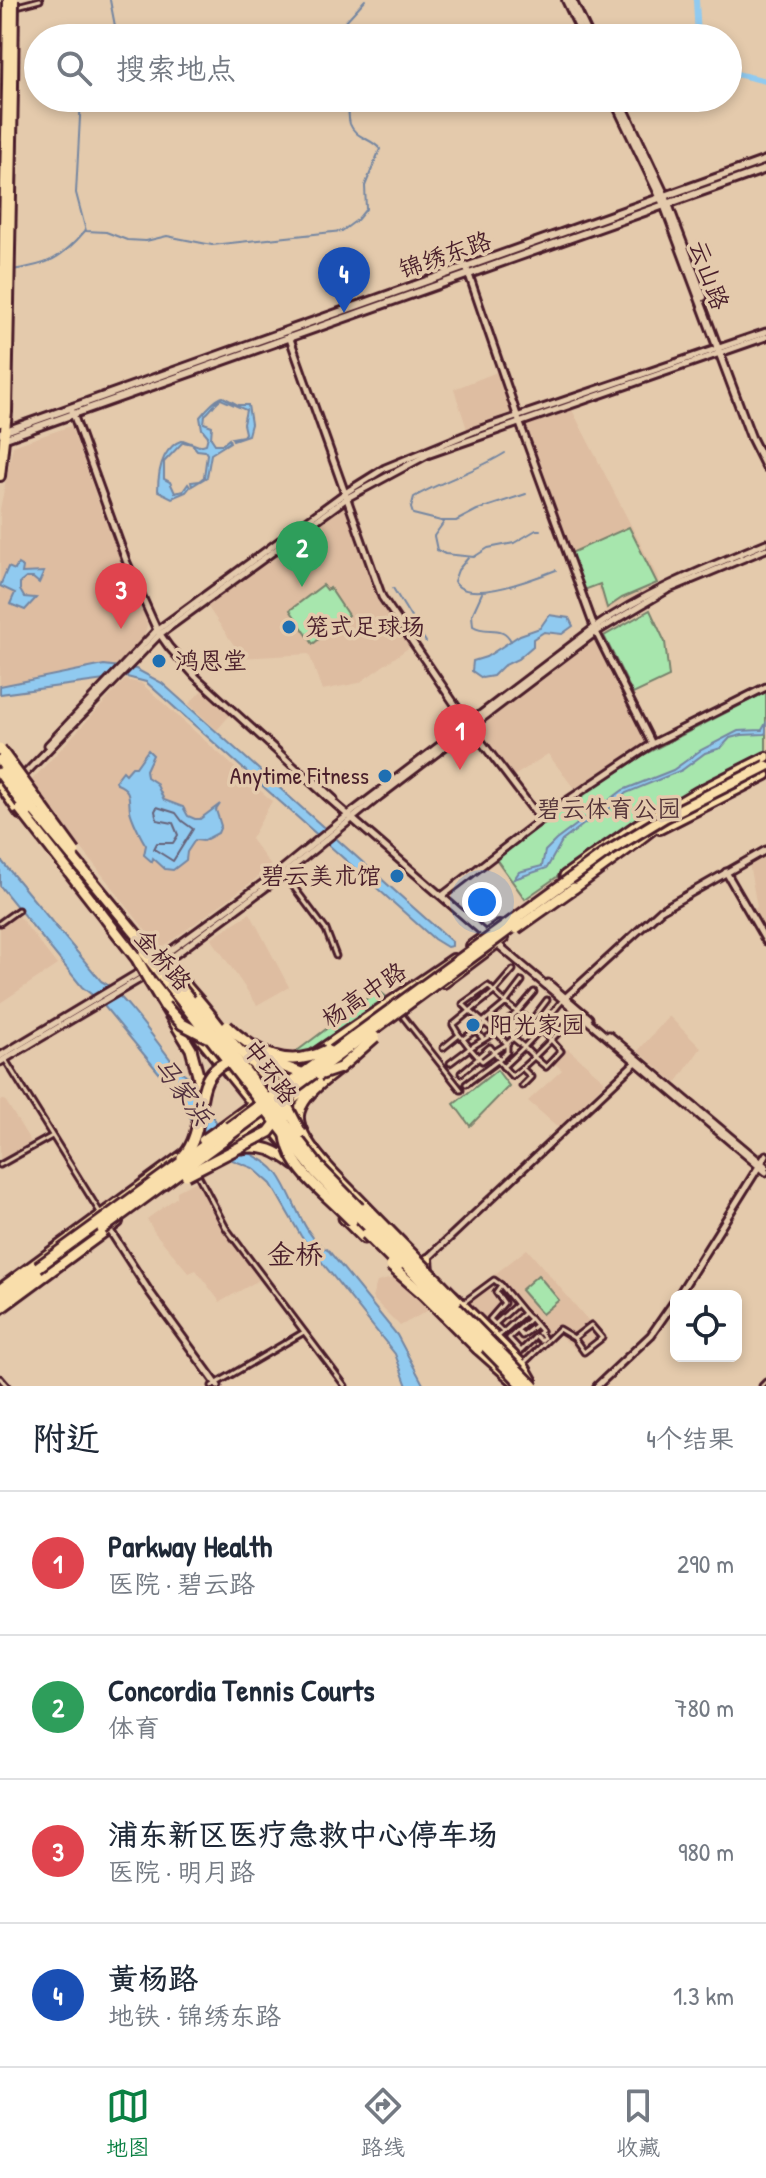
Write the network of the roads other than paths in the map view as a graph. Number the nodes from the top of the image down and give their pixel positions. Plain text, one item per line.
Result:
1 (11, 0) edge
2 (40, 0) edge
3 (569, 0) edge
4 (1, 10) edge
5 (580, 24) edge
6 (623, 112) edge
7 (766, 160) edge
8 (766, 169) edge
9 (663, 197) junction
10 (667, 206) junction
11 (466, 266) junction
12 (468, 275) junction
13 (5, 277) junction
14 (287, 329) junction
15 (766, 334) edge
16 (289, 338) junction
17 (720, 350) junction
18 (73, 412) junction
19 (518, 419) junction
20 (0, 422) edge
21 (3, 436) edge
22 (766, 458) edge
23 (766, 467) edge
24 (0, 476) edge
25 (346, 495) junction
26 (766, 546) edge
27 (595, 630) junction
28 (160, 631) junction
29 (766, 687) edge
30 (470, 726) junction
31 (652, 744) junction
32 (0, 751) edge
33 (0, 760) edge
34 (766, 766) edge
35 (0, 773) edge
36 (18, 779) junction
37 (1, 788) edge
38 (678, 803) junction
39 (30, 804) junction
40 (351, 816) junction
41 (541, 820) junction
42 (638, 841) junction
43 (319, 843) junction
44 (766, 850) edge
45 (75, 852) junction
46 (726, 872) junction
47 (284, 874) junction
48 (443, 895) junction
49 (18, 910) dead end
50 (0, 923) edge
51 (494, 937) junction
52 (766, 941) edge
53 (148, 944) junction
54 (336, 956) dead end
55 (155, 968) junction
56 (513, 970) dead end
57 (443, 976) junction
58 (522, 981) dead end
59 (180, 987) junction
60 (494, 992) junction
61 (534, 992) dead end
62 (547, 1000) dead end
63 (563, 1000) junction
64 (195, 1003) junction
65 (506, 1003) junction
66 (165, 1006) junction
67 (470, 1011) junction
68 (517, 1012) junction
69 (401, 1014) junction
70 (531, 1021) junction
71 (483, 1022) junction
72 (569, 1022) dead end
73 (476, 1030) junction
74 (540, 1030) junction
75 (496, 1032) junction
76 (459, 1035) junction
77 (513, 1038) junction
78 (463, 1039) junction
79 (483, 1040) junction
80 (551, 1040) junction
81 (507, 1044) junction
82 (524, 1047) junction
83 (443, 1048) dead end
84 (470, 1048) junction
85 (327, 1050) junction
86 (494, 1052) junction
87 (2, 1056) edge
88 (534, 1057) junction
89 (237, 1059) junction
90 (480, 1059) junction
91 (500, 1059) junction
92 (637, 1060) junction
93 (450, 1063) dead end
94 (503, 1067) junction
95 (340, 1068) junction
96 (488, 1068) junction
97 (522, 1068) junction
98 (461, 1073) dead end
99 (466, 1084) dead end
100 (522, 1086) dead end
101 (202, 1090) junction
102 (461, 1090) dead end
103 (259, 1099) junction
104 (271, 1114) junction
105 (301, 1133) junction
106 (52, 1136) junction
107 (237, 1144) junction
108 (766, 1155) edge
109 (297, 1159) junction
110 (0, 1165) edge
111 (193, 1166) junction
112 (763, 1167) edge
113 (121, 1206) junction
114 (363, 1213) junction
115 (101, 1214) junction
116 (106, 1229) junction
117 (428, 1259) junction
118 (40, 1270) junction
119 (429, 1271) junction
120 (413, 1274) junction
121 (501, 1285) junction
122 (2, 1290) edge
123 (682, 1290) edge
124 (449, 1297) junction
125 (517, 1304) junction
126 (462, 1305) junction
127 (0, 1306) edge
128 (670, 1307) edge
129 (524, 1313) junction
130 (530, 1319) junction
131 (495, 1324) junction
132 (536, 1325) junction
133 (518, 1331) junction
134 (304, 1332) junction
135 (500, 1336) junction
136 (574, 1338) junction
137 (522, 1364) junction
138 (502, 1365) junction
139 (0, 1378) edge
140 (766, 1382) edge
141 (216, 1385) edge
142 (528, 1385) edge
143 (7, 1386) edge
144 (345, 1386) edge
145 (597, 1386) edge
146 (762, 1386) edge

1 - 13 main road, bridge
2 - 4 street
3 - 5 main road
6 - 9 main road, 云山路
7 - 9 main road, 锦绣东路
8 - 10 main road, 锦绣东路
9 - 10 main road, 云山路
9 - 11 main road, 锦绣东路
10 - 12 main road, 锦绣东路
10 - 17 main road, 云山路
11 - 12 street
11 - 14 main road, 锦绣东路
12 - 16 main road, 锦绣东路
12 - 19 street
13 - 20 main road
13 - 21 main road
14 - 16 street
14 - 18 main road, 锦绣东路
15 - 17 street
16 - 18 main road, 锦绣东路
16 - 25 street
17 - 19 street
17 - 22 main road, 云山路
17 - 23 main road, 云山路
18 - 21 main road, 锦绣东路
18 - 28 street
19 - 25 street
19 - 27 street
21 - 24 main road
25 - 28 street
25 - 30 street
26 - 27 street
27 - 30 street
27 - 31 street
28 - 36 street
28 - 40 street
29 - 31 street
30 - 40 street
30 - 41 street
31 - 41 street
32 - 36 main road, 金桥路
32 - 45 highway, bridge
33 - 39 highway, 中环路, bridge
34 - 38 main road, 杨高中路
34 - 42 main road, 杨高中路
34 - 51 highway, 杨高中路, bridge
35 - 109 highway, 中环路, bridge
36 - 37 street
36 - 55 main road, 金桥路
37 - 55 main road, 金桥路
37 - 66 highway, bridge
38 - 51 main road, 杨高中路
38 - 51 highway, bridge
39 - 45 highway, bridge
39 - 59 highway, 中环路, bridge
40 - 43 street
40 - 48 street
41 - 48 street
42 - 51 main road, 杨高中路
42 - 51 highway, bridge
43 - 47 street
43 - 55 street
44 - 46 street
45 - 53 highway, bridge
46 - 52 street
46 - 63 street
47 - 54 street
47 - 55 street
48 - 51 street
49 - 50 street
51 - 57 highway, 杨高中路, bridge
51 - 63 street
51 - 69 main road, 杨高中路
51 - 103 main road, 杨高中路
53 - 59 highway, bridge
53 - 64 highway, bridge
55 - 64 main road, 金桥路
55 - 87 street
55 - 89 main road, 金桥路
55 - 103 main road, 金桥路
56 - 60 street
57 - 85 highway, bridge
57 - 95 highway, bridge
57 - 113 highway, 杨高中路, bridge
57 - 116 highway, 杨高中路, bridge
58 - 65 street
59 - 114 highway, 中环路, bridge
60 - 65 street
60 - 67 street
60 - 67 street
61 - 68 street
62 - 70 street
63 - 74 street
63 - 92 street
64 - 85 highway, bridge
64 - 89 main road, 金桥路
64 - 107 highway, bridge
65 - 68 street
65 - 71 street
66 - 95 highway, bridge
66 - 101 highway, bridge
67 - 71 street
67 - 76 street
68 - 70 street
68 - 75 street
69 - 102 street
69 - 104 main road, 杨高中路
70 - 74 street
70 - 77 street
71 - 73 street
71 - 75 street
72 - 80 street
73 - 78 street
73 - 79 street
74 - 80 street
74 - 82 street
75 - 79 street
75 - 81 street
76 - 78 street
76 - 83 street
77 - 81 street
77 - 82 street
78 - 84 street
79 - 84 street
80 - 88 street
80 - 88 street
81 - 86 street
81 - 91 street
82 - 88 street
82 - 94 street
84 - 90 street
84 - 93 street
85 - 109 highway, bridge
86 - 90 street
86 - 91 street
87 - 106 street
88 - 97 street
89 - 103 main road, 金桥路
90 - 96 street
90 - 98 street
91 - 94 street
91 - 96 street
92 - 112 street
92 - 117 street
94 - 97 street
95 - 105 highway, bridge
96 - 99 street
97 - 100 street
101 - 105 highway, bridge
101 - 113 highway, bridge
103 - 104 main road
103 - 115 main road, 杨高中路, bridge
104 - 107 main road, 杨高中路
104 - 109 main road
104 - 120 main road
105 - 126 highway, bridge
106 - 110 street
106 - 115 street
107 - 109 highway, bridge
107 - 111 main road, 杨高中路
107 - 116 highway, bridge
108 - 112 street
109 - 120 main road
109 - 120 main road
109 - 142 highway, 中环路, bridge
109 - 142 highway, bridge
111 - 116 main road, 杨高中路
111 - 134 street
112 - 123 street
113 - 118 highway, 杨高中路, bridge
114 - 126 highway, bridge
114 - 142 highway, 中环路, bridge
115 - 116 street
115 - 122 main road, 杨高中路
116 - 118 highway, 杨高中路
116 - 127 main road, 杨高中路
116 - 141 street
117 - 119 main road
117 - 120 street
118 - 122 highway, 杨高中路
118 - 127 highway, 杨高中路
119 - 120 main road
119 - 126 main road
120 - 124 main road
120 - 138 main road
120 - 142 main road
121 - 125 street
121 - 126 street
121 - 131 street
124 - 126 main road
124 - 142 main road
125 - 129 street
125 - 131 street
126 - 135 main road
126 - 142 highway, bridge
128 - 145 street
129 - 130 street
129 - 135 street
130 - 132 street
130 - 133 street
131 - 135 street
132 - 133 street
132 - 133 street
134 - 141 street
134 - 144 street
135 - 137 main road
136 - 136 street
136 - 137 street
137 - 142 main road
138 - 142 main road
138 - 142 main road
139 - 143 street
140 - 146 street

